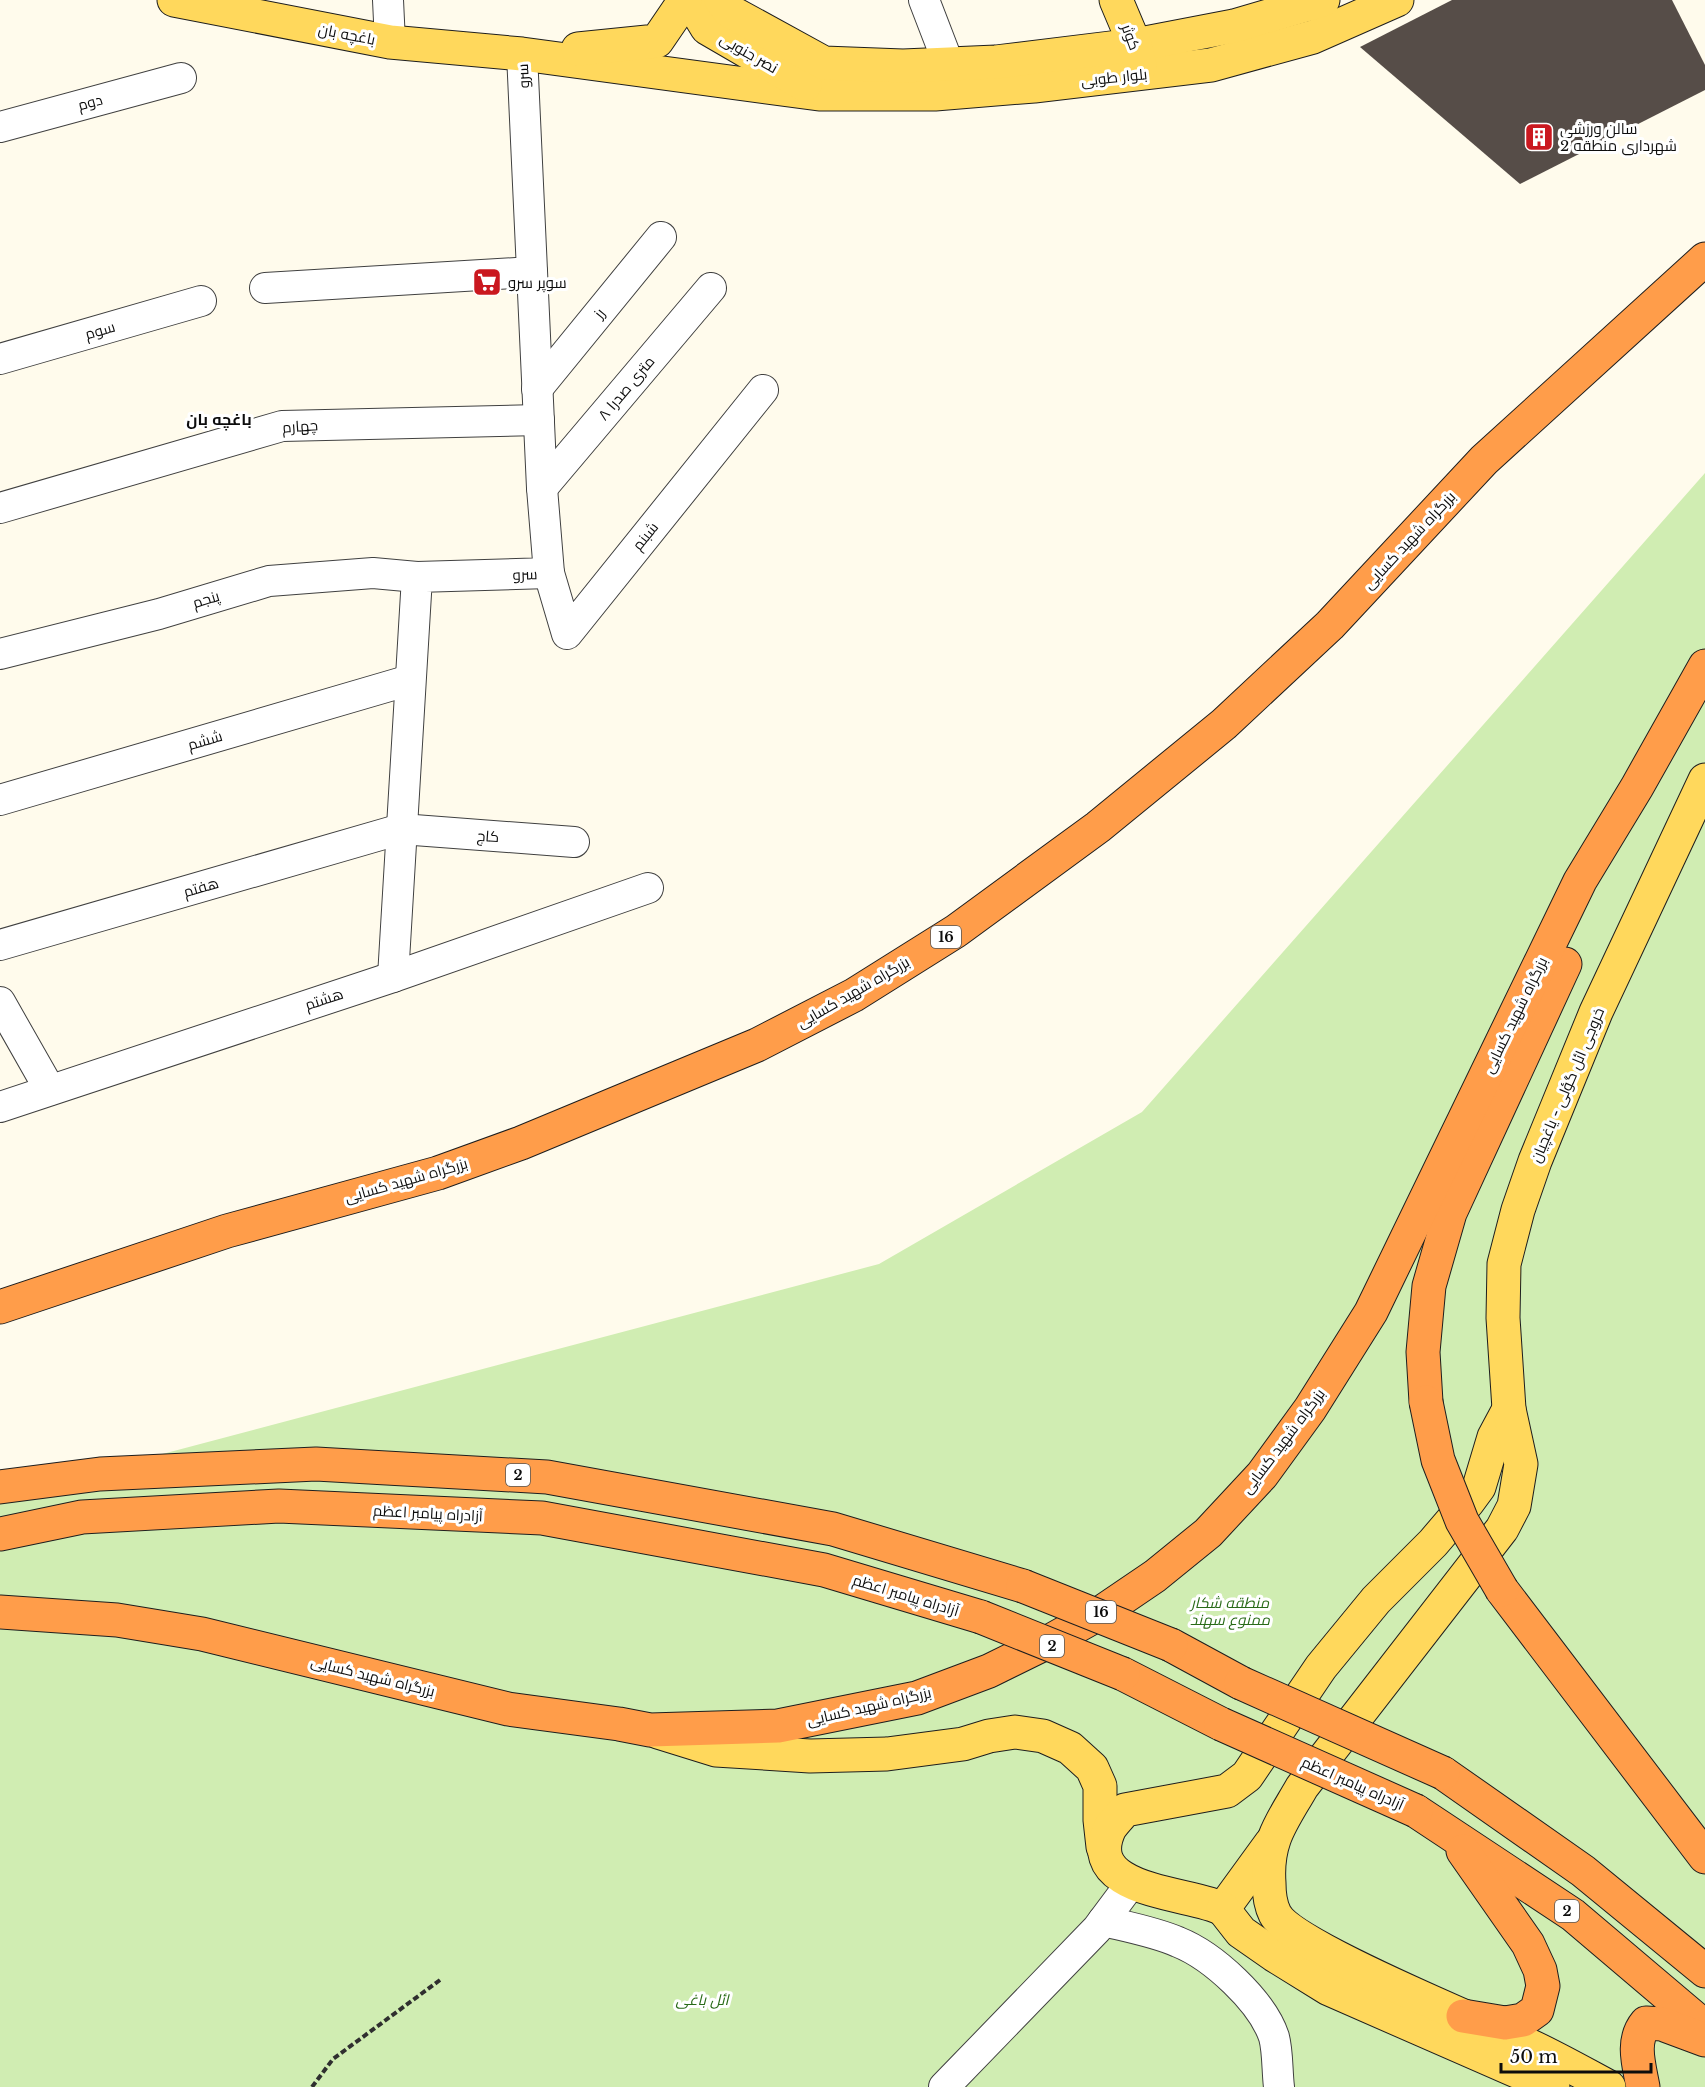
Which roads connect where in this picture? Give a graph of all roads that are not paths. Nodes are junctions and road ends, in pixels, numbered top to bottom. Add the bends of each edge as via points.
1 (174, 0) edge
2 (388, 0) edge
3 (687, 0) edge
4 (721, 0) edge
5 (924, 0) edge
6 (940, 0) edge
7 (1116, 0) edge
8 (1323, 0) edge
9 (1397, 0) edge
10 (390, 42) junction
11 (522, 54) junction
12 (1139, 60) junction
13 (949, 65) junction
14 (181, 78) dead end
15 (821, 78) junction
16 (0, 127) edge
17 (662, 237) dead end
18 (1705, 259) edge
19 (532, 272) junction
20 (265, 288) dead end
21 (711, 288) dead end
22 (201, 301) dead end
23 (0, 360) edge
24 (537, 388) junction
25 (763, 390) dead end
26 (539, 420) junction
27 (542, 488) junction
28 (0, 508) edge
29 (549, 573) junction
30 (417, 577) junction
31 (0, 654) edge
32 (1705, 666) edge
33 (410, 680) junction
34 (1705, 780) edge
35 (1637, 787) junction
36 (0, 800) edge
37 (402, 829) junction
38 (574, 842) dead end
39 (648, 888) dead end
40 (0, 945) edge
41 (393, 977) junction
42 (0, 1002) edge
43 (51, 1090) junction
44 (0, 1107) edge
45 (0, 1307) edge
46 (1509, 1408) junction
47 (0, 1487) edge
48 (0, 1534) edge
49 (0, 1612) edge
50 (650, 1730) junction
51 (1450, 1833) junction
52 (1271, 1843) junction
53 (1705, 1857) edge
54 (1120, 1873) junction
55 (1223, 1909) junction
56 (1103, 1921) junction
57 (1705, 1971) edge
58 (1463, 2016) junction
59 (1705, 2027) edge
60 (1705, 2040) edge
61 (944, 2087) edge
62 (1279, 2087) edge
63 (1553, 2087) edge
64 (1609, 2087) edge
65 (1643, 2087) edge

1 - 10 main road, باغچه بان
2 - 10 street
3 - 11 main road via 657,41
3 - 15 main road, نصر جنوبی via 707,28
4 - 15 main road, نصر جنوبی via 729,11
5 - 13 street
6 - 13 street
7 - 12 main road, کوثر
8 - 12 main road, بلوار طوبی
9 - 12 main road, بلوار طوبی via 1313,37 1211,65
10 - 11 main road, باغچه بان
11 - 15 main road
11 - 19 street, سرو
12 - 13 main road, بلوار طوبی
12 - 15 main road, بلوار طوبی via 935,94
13 - 15 main road, بلوار طوبی via 903,66
14 - 16 street, دوم
17 - 24 street, رز
18 - 45 highway, بزرگراه شهید کسایی / 16 via 1484,460 1330,625 1224,724 1098,827 975,917 854,995 757,1045 521,1143 438,1173 227,1231
19 - 20 street
19 - 24 street, سرو
21 - 27 street, ۸ متری صدرا
22 - 23 street, سوم
24 - 26 street, سرو
25 - 29 street, شبنم via 567,634
26 - 27 street, سرو
26 - 28 street, چهارم via 282,426
27 - 29 street, سرو
29 - 30 street, سرو
30 - 31 street, پنجم via 373,573 269,581 159,614
30 - 33 street
32 - 35 highway, بزرگراه شهید کسایی / 16
33 - 36 street, ششم
33 - 37 street
34 - 46 main road, خروجی ائل گؤلی - یاغچیان via 1596,1012 1518,1210 1504,1264
35 - 50 highway, بزرگراه شهید کسایی / 16 via 1580,880 1371,1312 1310,1409 1262,1475 1208,1533 1155,1576 1062,1635 989,1671 917,1698 778,1726
35 - 53 highway, bridge via 1595,898 1450,1213 1430,1286 1424,1352 1426,1402 1438,1460 1462,1521 1502,1590
37 - 38 street, کاج
37 - 40 street, هفتم
37 - 41 street
39 - 41 street, هشتم
41 - 43 street, هشتم
42 - 43 street
43 - 44 street, هشتم
46 - 52 main road, خروجی ائل گؤلی - یاغچیان via 1521,1464 1514,1506 1502,1529 1302,1787
46 - 54 main road via 1494,1437 1479,1487 1321,1667 1247,1776 1227,1791 1125,1810 1110,1828 1106,1847
47 - 57 highway, 2, bridge via 100,1474 316,1464 547,1477 833,1529 1023,1586 1171,1645 1240,1683 1443,1773 1583,1871
48 - 51 highway, آزادراه پیامبر اعظم / 2, bridge via 82,1517 279,1506 542,1518 824,1570 981,1617 1123,1674 1221,1724 1416,1811
49 - 50 highway, بزرگراه شهید کسایی / 16 via 117,1620 202,1634 508,1710
50 - 54 main road via 716,1749 810,1756 887,1755 1015,1732 1043,1736 1070,1748 1092,1768 1100,1786 1101,1830
51 - 58 highway via 1528,1944 1540,1970 1542,1986 1537,2010 1523,2020 1505,2023
51 - 59 highway, آزادراه پیامبر اعظم / 2 via 1573,1915
52 - 55 main road
52 - 58 main road via 1267,1862 1270,1898 1276,1916 1292,1931 1339,1959
54 - 55 main road via 1146,1888
54 - 56 street
55 - 63 main road via 1241,1932 1329,1989
56 - 61 street
56 - 62 street via 1179,1942 1243,1990 1268,2022 1275,2040
58 - 64 main road
60 - 65 highway via 1662,2024 1646,2023 1639,2031 1636,2045

